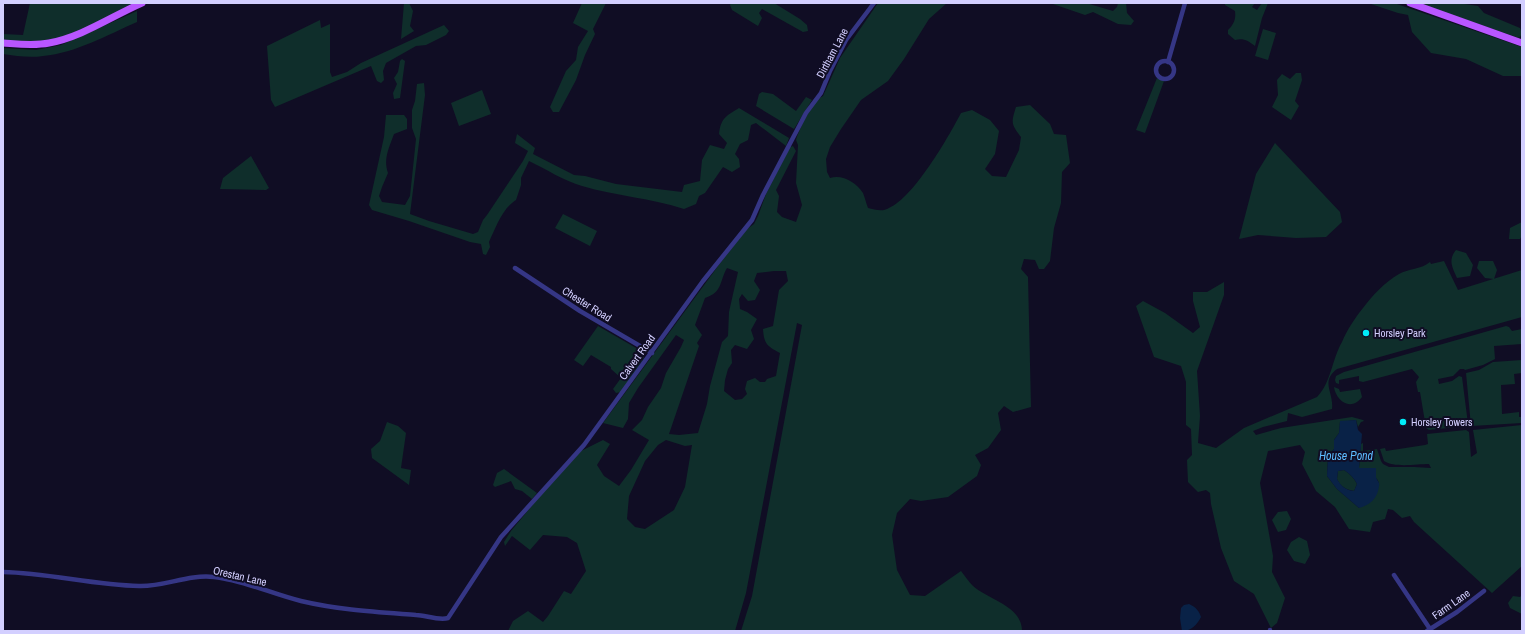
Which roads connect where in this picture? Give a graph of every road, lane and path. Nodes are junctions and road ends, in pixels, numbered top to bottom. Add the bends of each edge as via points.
1 (142, 3) edge
2 (874, 3) edge
3 (1184, 3) edge
4 (1410, 3) edge
5 (3, 43) edge
6 (1522, 43) edge
7 (1168, 62) dead end
8 (821, 93) joint
9 (515, 268) dead end
10 (652, 353) junction
11 (3, 572) edge
12 (1394, 575) dead end
13 (1484, 591) dead end
14 (448, 618) joint
15 (1429, 630) edge

1 - 5 main road via 55,42 32,45
2 - 8 street, Dirtham Lane via 846,40
3 - 7 street
4 - 6 main road
8 - 10 street, Calvert Road via 806,113 762,195 752,220 717,263
9 - 10 street, Chester Road
10 - 14 street, Calvert Road via 584,445 501,537
11 - 14 street, Orestan Lane via 140,586 165,584 188,578 214,577 317,604
12 - 15 street
13 - 15 street, Farm Lane

